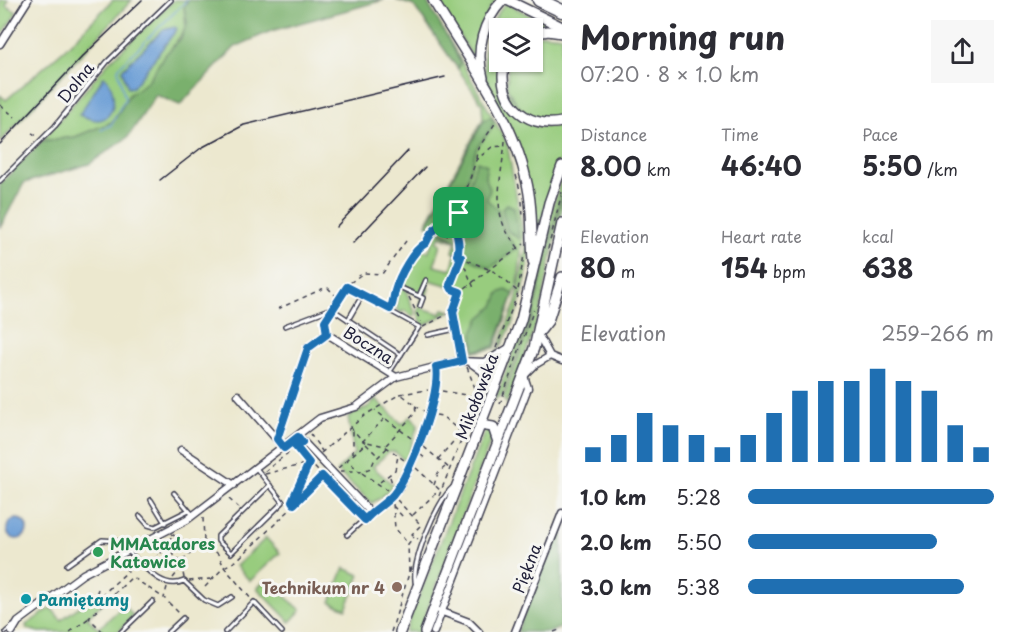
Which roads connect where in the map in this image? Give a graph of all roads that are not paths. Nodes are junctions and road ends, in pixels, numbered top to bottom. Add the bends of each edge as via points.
1 (28, 0) edge
2 (171, 0) edge
3 (433, 0) edge
4 (505, 0) edge
5 (539, 0) edge
6 (562, 11) edge
7 (562, 27) edge
8 (543, 32) edge
9 (562, 33) edge
10 (0, 44) edge
11 (504, 72) edge
12 (486, 89) junction
13 (562, 122) edge
14 (562, 166) edge
15 (0, 182) edge
16 (562, 223) edge
17 (431, 232) road end
18 (533, 275) junction
19 (562, 277) edge
20 (426, 280) dead end
21 (397, 286) junction
22 (452, 289) road end
23 (419, 296) junction
24 (359, 301) dead end
25 (420, 306) road end
26 (332, 309) junction
27 (390, 309) junction
28 (348, 320) junction
29 (285, 326) dead end
30 (455, 329) junction
31 (327, 334) junction
32 (538, 334) junction
33 (428, 335) dead end
34 (511, 347) junction
35 (401, 355) junction
36 (550, 356) junction
37 (562, 361) edge
38 (467, 365) junction
39 (436, 367) junction
40 (389, 373) junction
41 (524, 376) junction
42 (396, 377) junction
43 (493, 392) junction
44 (238, 395) dead end
45 (480, 425) junction
46 (277, 439) junction
47 (300, 439) junction
48 (498, 442) junction
49 (284, 448) junction
50 (181, 450) dead end
51 (256, 468) junction
52 (234, 485) junction
53 (270, 485) junction
54 (174, 493) dead end
55 (151, 500) dead end
56 (187, 510) junction
57 (371, 513) junction
58 (562, 513) edge
59 (140, 516) dead end
60 (193, 516) junction
61 (165, 523) junction
62 (347, 535) dead end
63 (126, 551) junction
64 (67, 565) dead end
65 (232, 597) dead end
66 (153, 601) dead end
67 (438, 610) junction
68 (183, 618) road end
69 (12, 629) edge
70 (6, 632) edge
71 (121, 632) edge
72 (168, 632) edge
73 (225, 632) edge
74 (282, 632) edge
75 (400, 632) edge
76 (425, 632) edge
77 (434, 632) edge
78 (479, 632) edge
79 (516, 632) edge

1 - 10 street
2 - 15 lane, Dolna via 107,62 55,126
3 - 12 main road
4 - 7 main road
4 - 12 main road via 484,30 480,66
5 - 6 highway
8 - 9 main road
11 - 13 main road via 503,86 517,111 538,123
12 - 18 main road via 517,147 526,177 532,213
14 - 18 main road, Mikołowska
16 - 32 main road
17 - 21 lane via 426,243 418,247
18 - 34 main road, Mikołowska
19 - 32 main road via 548,321
20 - 23 lane
21 - 23 lane
21 - 27 lane
22 - 30 street via 460,292 453,312
23 - 25 lane via 423,298
24 - 28 lane
26 - 27 lane via 347,287
26 - 28 lane
26 - 29 lane
26 - 31 lane via 325,321
27 - 35 lane via 419,327
28 - 35 lane
30 - 33 lane
30 - 38 street
31 - 40 street, Boczna
31 - 46 street via 308,348
32 - 36 street
32 - 41 main road
34 - 38 street via 493,359
34 - 43 main road, Mikołowska
35 - 40 lane
36 - 37 street
36 - 41 street
38 - 39 street
38 - 43 street via 482,371
39 - 42 street
39 - 57 street via 436,390 414,467 392,499
40 - 42 street, Boczna
41 - 48 main road
41 - 67 street via 528,388
42 - 47 street via 356,407 320,418
43 - 45 main road, Mikołowska
44 - 46 street
45 - 48 main road via 493,427
45 - 75 main road, Mikołowska
46 - 49 street
47 - 49 street
47 - 57 street
48 - 67 main road
49 - 51 street
50 - 52 street
51 - 52 street
51 - 53 lane
52 - 60 street
53 - 53 lane via 283,502 231,553 218,541 218,536
54 - 56 lane
55 - 61 lane
56 - 60 lane
56 - 61 lane
57 - 62 lane
58 - 79 street, Piękna
59 - 61 lane via 155,527
60 - 63 street
63 - 64 lane via 118,541 102,540
63 - 65 lane via 168,584 184,581 204,600 218,606
63 - 69 street via 83,574
66 - 71 lane
67 - 76 main road
67 - 77 street
67 - 78 street via 469,622
68 - 72 lane
69 - 70 lane
73 - 74 lane via 254,602

